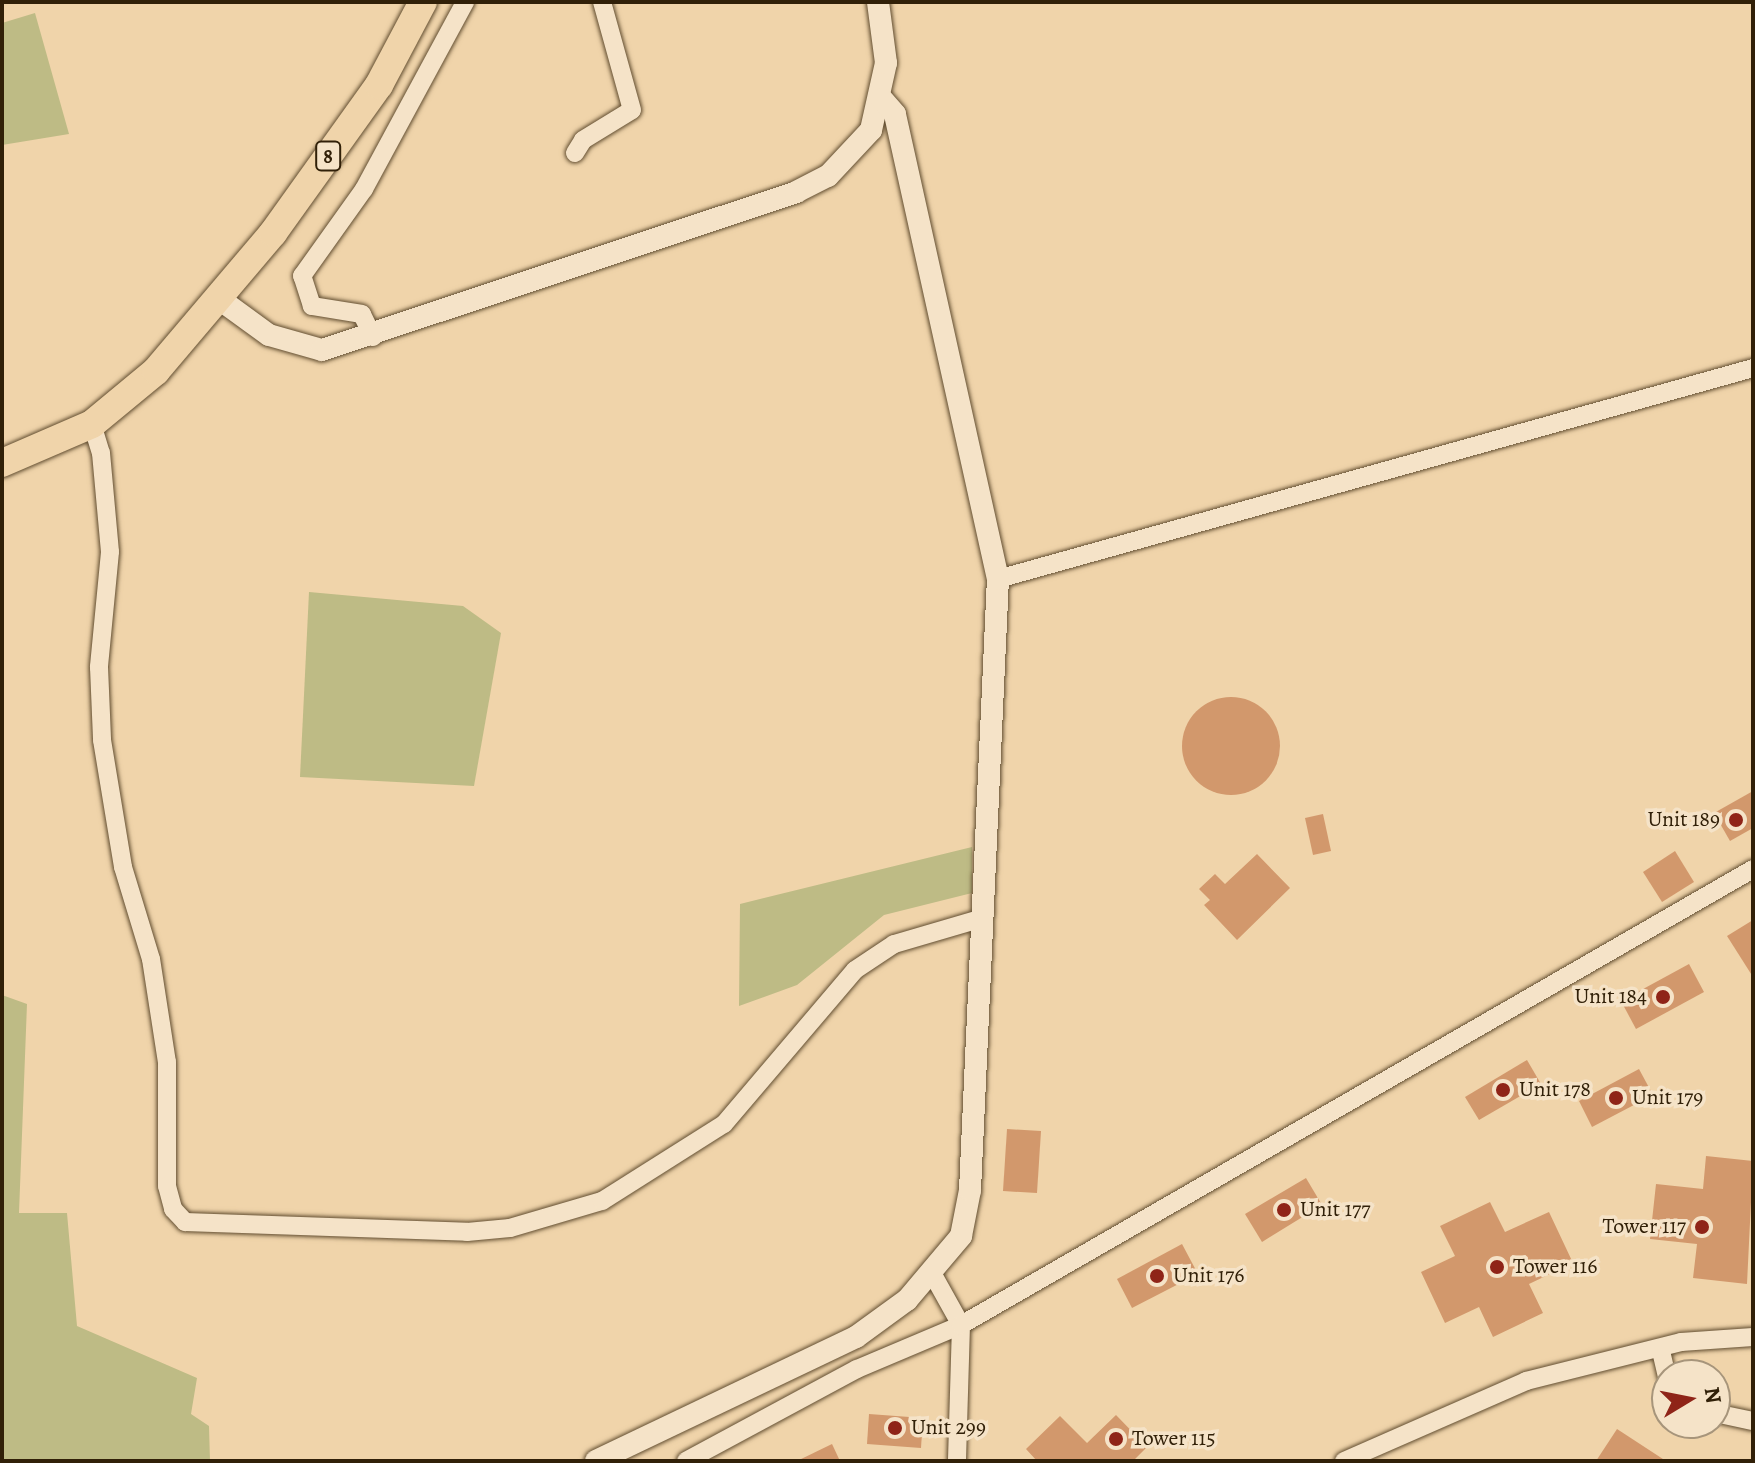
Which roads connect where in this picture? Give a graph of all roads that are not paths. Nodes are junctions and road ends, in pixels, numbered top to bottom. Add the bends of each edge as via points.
1 (423, 2) edge
2 (465, 2) edge
3 (602, 2) edge
4 (878, 2) edge
5 (882, 99) junction
6 (575, 153) dead end
7 (218, 298) junction
8 (373, 337) junction
9 (1753, 368) edge
10 (92, 424) junction
11 (2, 463) edge
12 (998, 579) junction
13 (1753, 869) edge
14 (983, 918) junction
15 (932, 1273) junction
16 (961, 1325) junction
17 (1753, 1337) edge
18 (1661, 1351) junction
19 (1663, 1359) edge
20 (1731, 1416) edge
21 (1753, 1421) edge
22 (596, 1461) edge
23 (686, 1461) edge
24 (957, 1461) edge
25 (1344, 1461) edge

1 - 7 main road, 8 via 379,85
2 - 8 street via 364,189 302,276 312,306 362,314
3 - 6 street via 632,110 583,140
4 - 5 street via 886,63
5 - 8 street via 854,155 796,192
5 - 12 street via 895,114
7 - 8 street via 298,348 322,350
7 - 10 main road, 8 via 156,371
9 - 12 street
10 - 11 main road, 8
10 - 14 street via 101,453 110,552 99,667 102,740 123,867 151,959 167,1062 167,1186 173,1209 185,1222 467,1232 510,1228 602,1201 724,1124 855,970 894,944
12 - 14 street
13 - 16 street
14 - 15 street via 970,1190 961,1236
15 - 16 street
15 - 22 street via 856,1337
16 - 23 street via 857,1369
16 - 24 street
17 - 18 street via 1681,1342
18 - 19 street
18 - 25 street via 1526,1381
20 - 21 street

